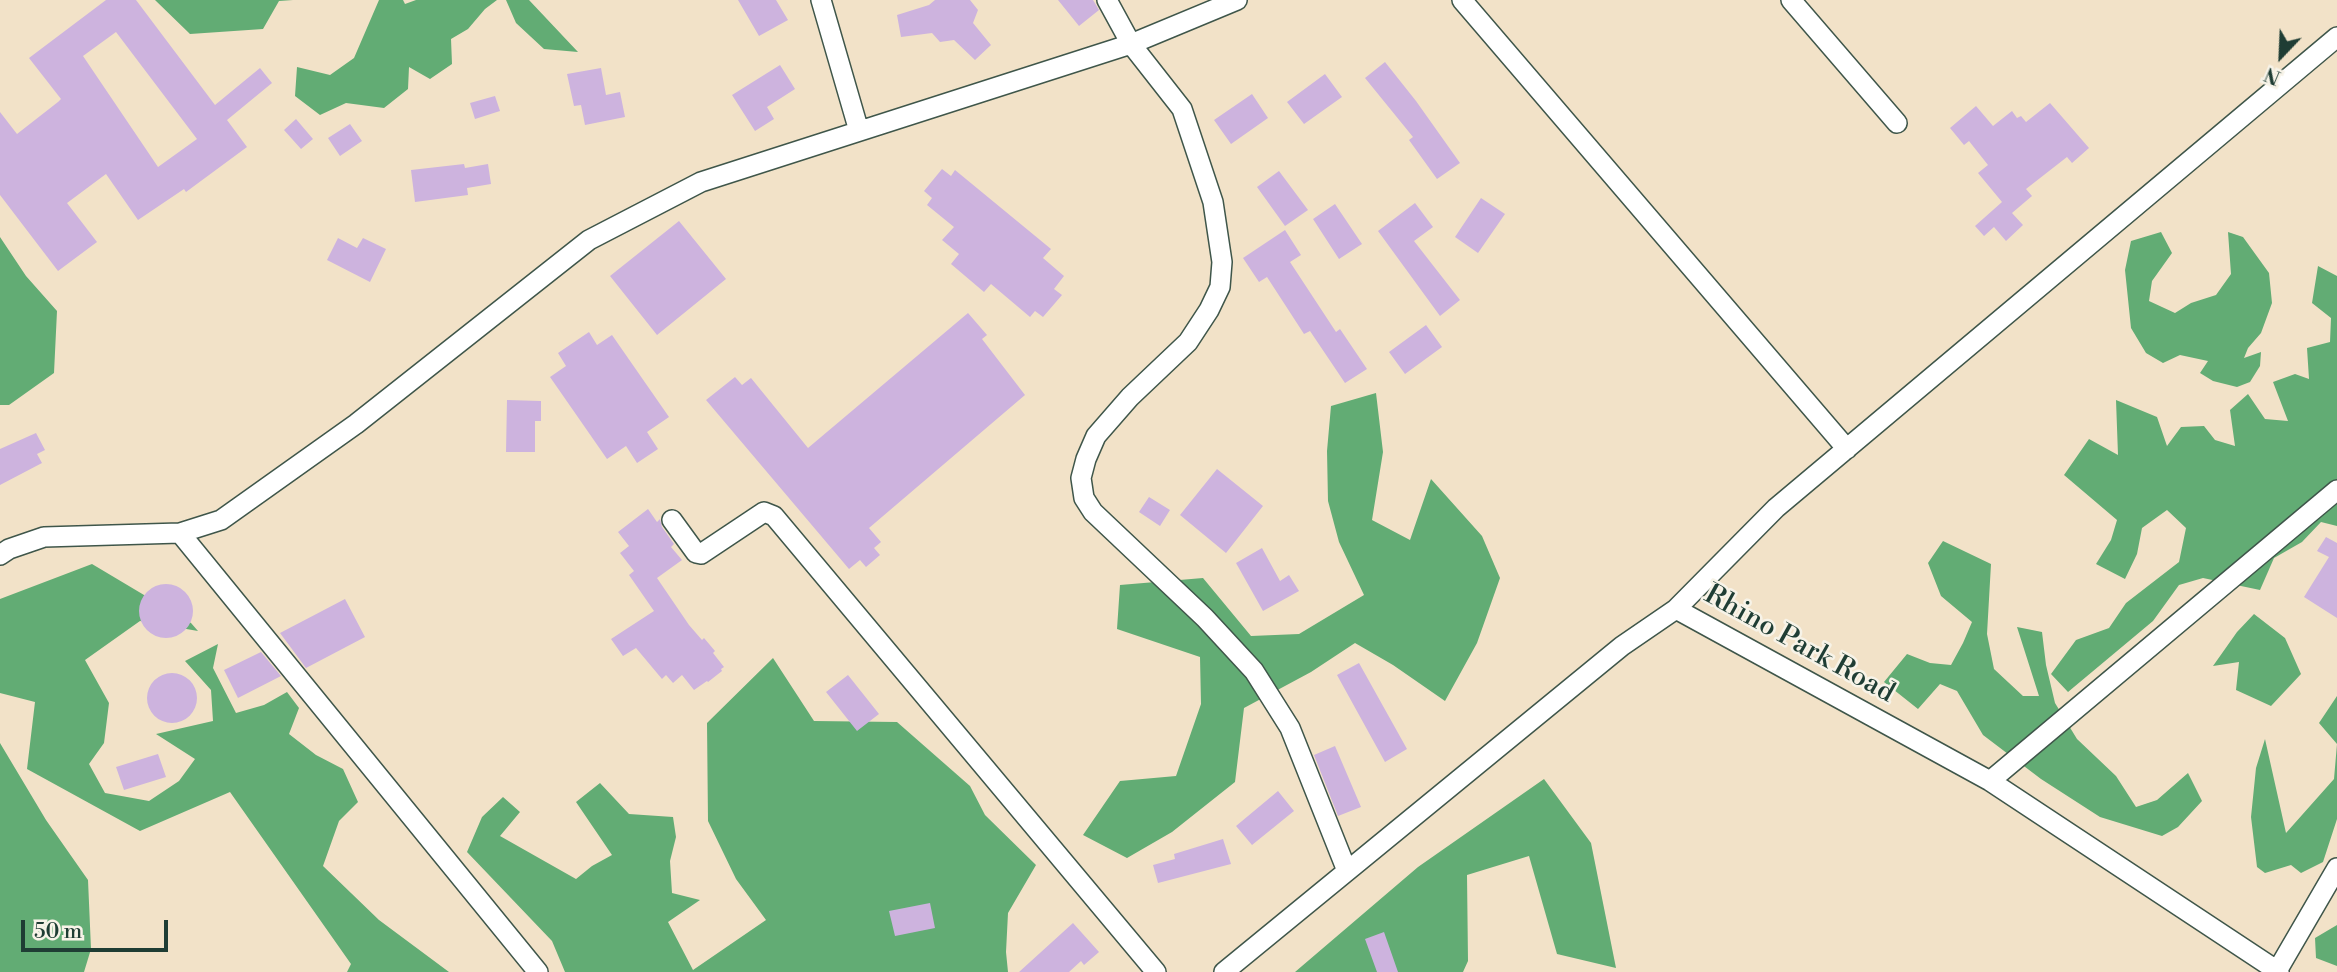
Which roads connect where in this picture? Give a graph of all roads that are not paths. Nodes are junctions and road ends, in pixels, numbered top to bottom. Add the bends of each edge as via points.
1 (821, 0) edge
2 (1107, 0) edge
3 (1237, 0) edge
4 (1462, 0) edge
5 (1791, 0) edge
6 (2337, 37) edge
7 (1131, 44) junction
8 (1897, 123) dead end
9 (859, 131) junction
10 (1847, 449) junction
11 (2337, 491) edge
12 (672, 520) dead end
13 (180, 533) junction
14 (0, 555) edge
15 (1676, 609) junction
16 (1990, 781) junction
17 (2337, 869) edge
18 (1347, 871) junction
19 (538, 972) edge
20 (1156, 972) edge
21 (1224, 972) edge
22 (2278, 972) edge

1 - 9 street
2 - 7 street
3 - 7 street
4 - 10 street
5 - 8 street
6 - 10 street
7 - 9 street
7 - 18 street via 1182,109 1213,202 1222,262 1220,287 1188,342 1096,436 1081,478 1084,498 1254,671 1290,728
9 - 13 street via 701,182 589,240 356,424 221,520
10 - 15 street via 1776,508
11 - 16 street
12 - 20 street via 701,554 764,512 774,516
13 - 14 street via 44,537
13 - 19 street
15 - 16 street, Rhino Park Road
15 - 18 street, Rhino Park Road via 1622,646
16 - 22 street, Rhino Park Road
17 - 22 street
18 - 21 street, Rhino Park Road

